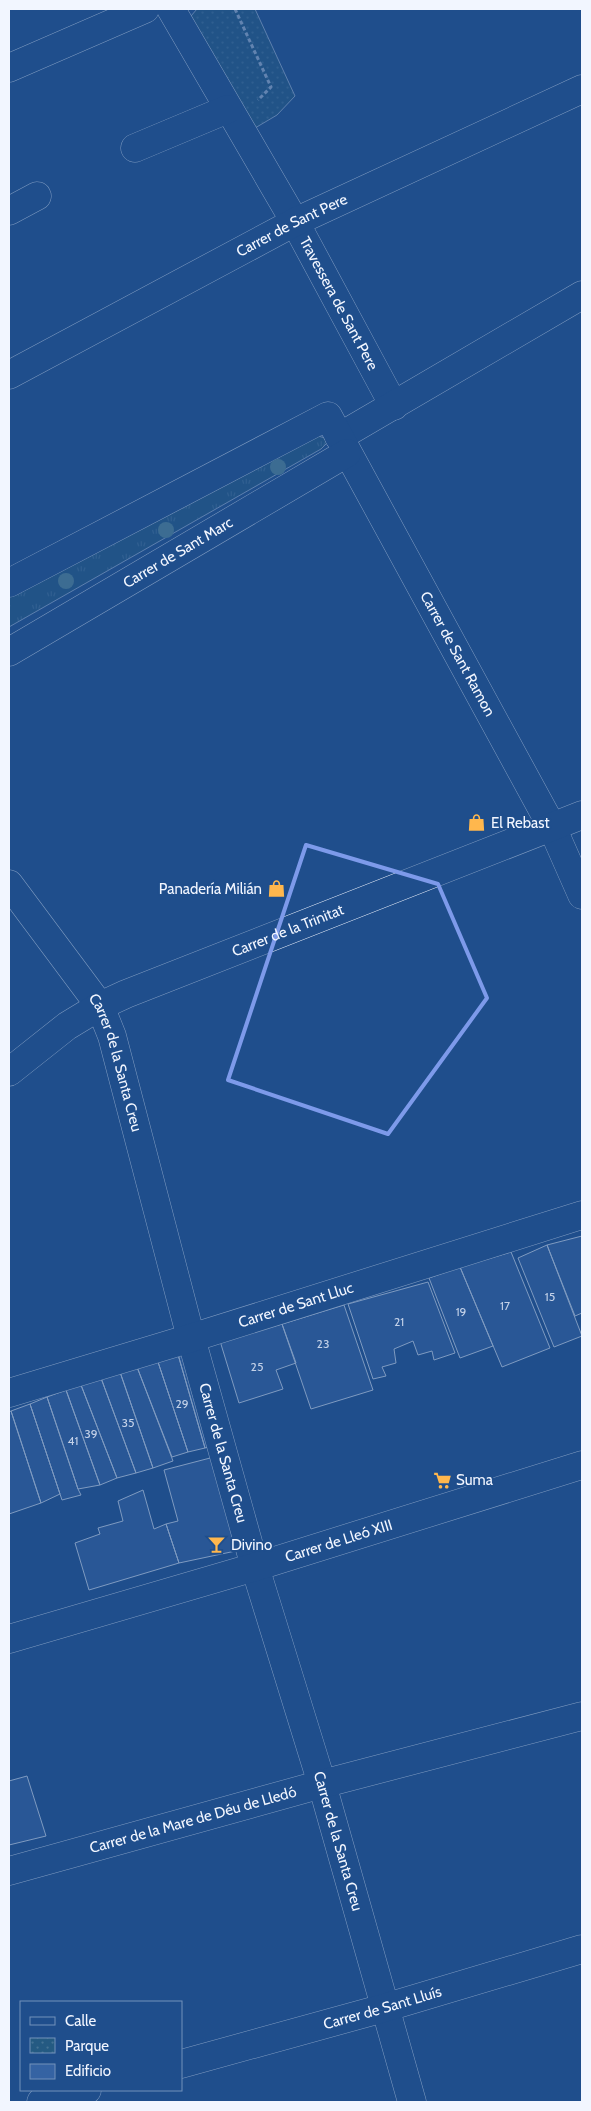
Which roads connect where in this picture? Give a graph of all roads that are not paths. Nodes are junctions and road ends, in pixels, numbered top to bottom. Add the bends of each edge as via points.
1 (145, 9) edge
2 (172, 9) edge
3 (9, 68) edge
4 (582, 89) edge
5 (232, 116) junction
6 (135, 148) dead end
7 (37, 196) dead end
8 (9, 211) edge
9 (295, 222) junction
10 (582, 295) edge
11 (14, 364) edge
12 (394, 406) junction
13 (338, 435) junction
14 (9, 583) edge
15 (9, 652) edge
16 (582, 815) edge
17 (552, 827) junction
18 (9, 884) edge
19 (582, 895) edge
20 (100, 1006) junction
21 (9, 1072) edge
22 (582, 1215) edge
23 (192, 1338) junction
24 (9, 1393) edge
25 (582, 1465) edge
26 (255, 1567) junction
27 (9, 1639) edge
28 (582, 1716) edge
29 (322, 1784) junction
30 (9, 1871) edge
31 (582, 1949) edge
32 (384, 2008) junction
33 (182, 2064) edge
34 (82, 2091) edge
35 (41, 2102) edge
36 (412, 2102) edge

1 - 3 street
2 - 5 street, Travessera de Sant Pere
4 - 9 street, Carrer de Sant Pere
5 - 6 street
5 - 9 street, Travessera de Sant Pere
7 - 8 street
9 - 11 street, Carrer de Sant Pere
9 - 12 street, Travessera de Sant Pere
10 - 12 street, Carrer de Sant Marc
12 - 13 street, Carrer de Sant Marc
13 - 14 street, Carrer de Sant Marc
13 - 15 street, Carrer de Sant Marc
13 - 17 street, Carrer de Sant Ramon
16 - 17 street, Carrer de la Trinitat
17 - 19 street, Carrer de Sant Ramon
17 - 20 street, Carrer de la Trinitat
18 - 20 street, Carrer de la Santa Creu
20 - 21 street, Carrer de la Trinitat via 66,1026
20 - 23 street, Carrer de la Santa Creu via 112,1036
22 - 23 street, Carrer de Sant Lluc
23 - 24 street, Carrer de Sant Lluc
23 - 26 street, Carrer de la Santa Creu
25 - 26 street, Carrer de Lleó XIII
26 - 27 street, Carrer de Lleó XIII
26 - 29 street, Carrer de la Santa Creu
28 - 29 street, Carrer de la Mare de Déu de Lledó
29 - 30 street, Carrer de la Mare de Déu de Lledó
29 - 32 street, Carrer de la Santa Creu
31 - 32 street, Carrer de Sant Lluís
32 - 33 street, Carrer de Sant Lluís
32 - 36 street, Carrer de la Santa Creu
34 - 35 street

